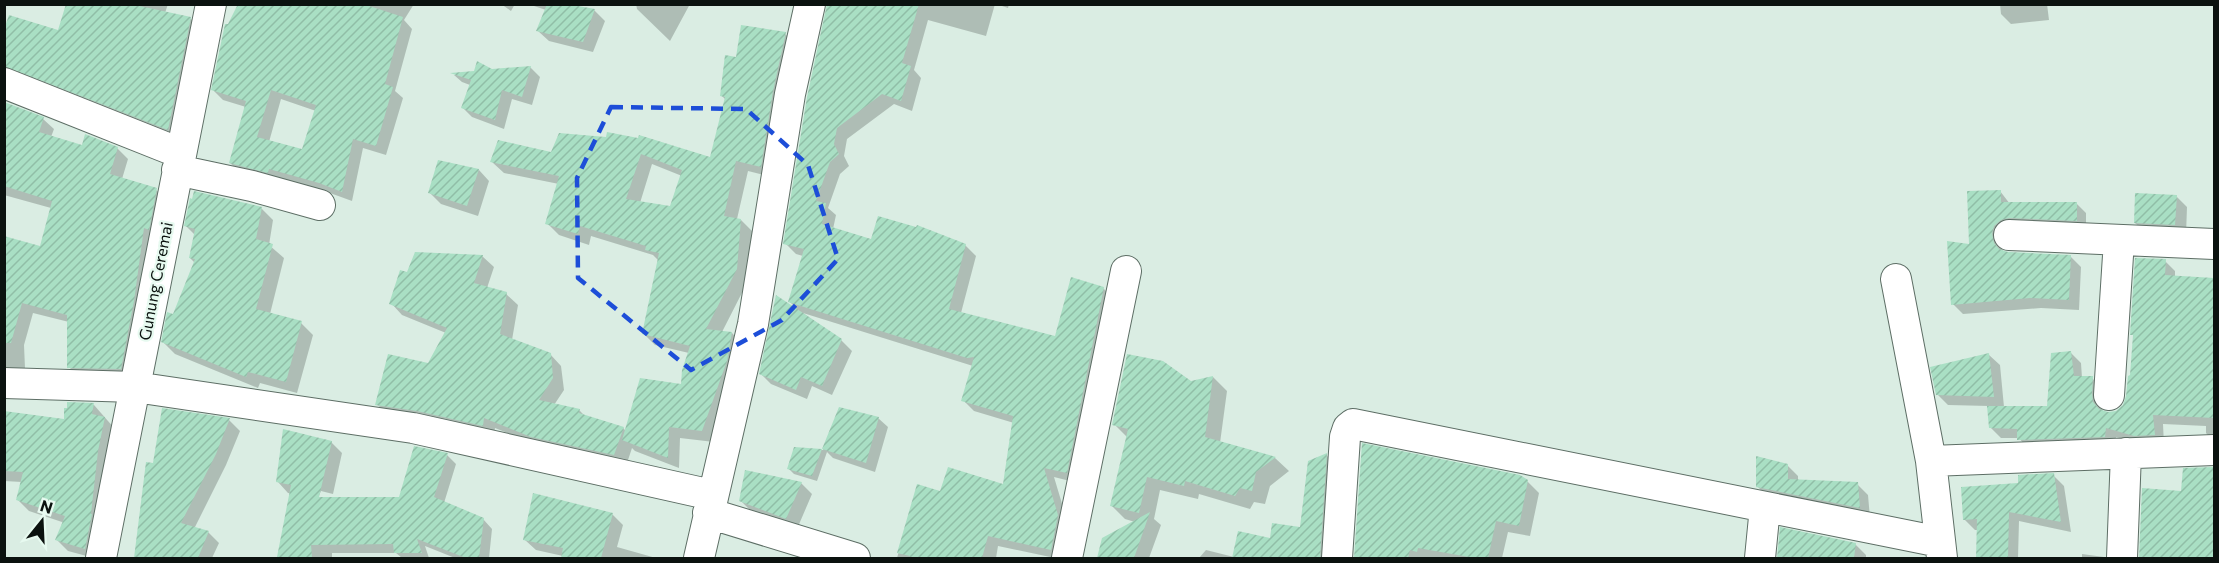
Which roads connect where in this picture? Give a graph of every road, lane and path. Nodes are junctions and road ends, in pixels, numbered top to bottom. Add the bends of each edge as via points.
1 (211, 4) edge
2 (810, 4) edge
3 (4, 83) edge
4 (179, 162) junction
5 (320, 205) dead end
6 (2008, 235) dead end
7 (2119, 240) junction
8 (2214, 244) edge
9 (1126, 272) dead end
10 (1896, 279) dead end
11 (4, 383) edge
12 (135, 387) junction
13 (2109, 395) dead end
14 (2214, 450) edge
15 (2126, 453) junction
16 (1931, 461) junction
17 (710, 504) junction
18 (1765, 507) junction
19 (1941, 550) edge
20 (101, 558) edge
21 (699, 558) edge
22 (855, 558) edge
23 (1066, 558) edge
24 (1337, 558) edge
25 (1760, 558) edge
26 (2122, 558) edge

1 - 4 street, Gunung Ceremai
2 - 17 street via 790,94 753,324
3 - 4 street
4 - 5 street
4 - 12 street, Gunung Ceremai
6 - 7 street
7 - 8 street
7 - 13 street
9 - 23 street
10 - 16 street
11 - 12 street
12 - 17 street via 413,428
12 - 20 street, Gunung Ceremai
14 - 15 street
15 - 16 street
15 - 26 street
16 - 19 street
17 - 21 street
17 - 22 street
18 - 19 street
18 - 24 street via 1353,424 1346,432
18 - 25 street

